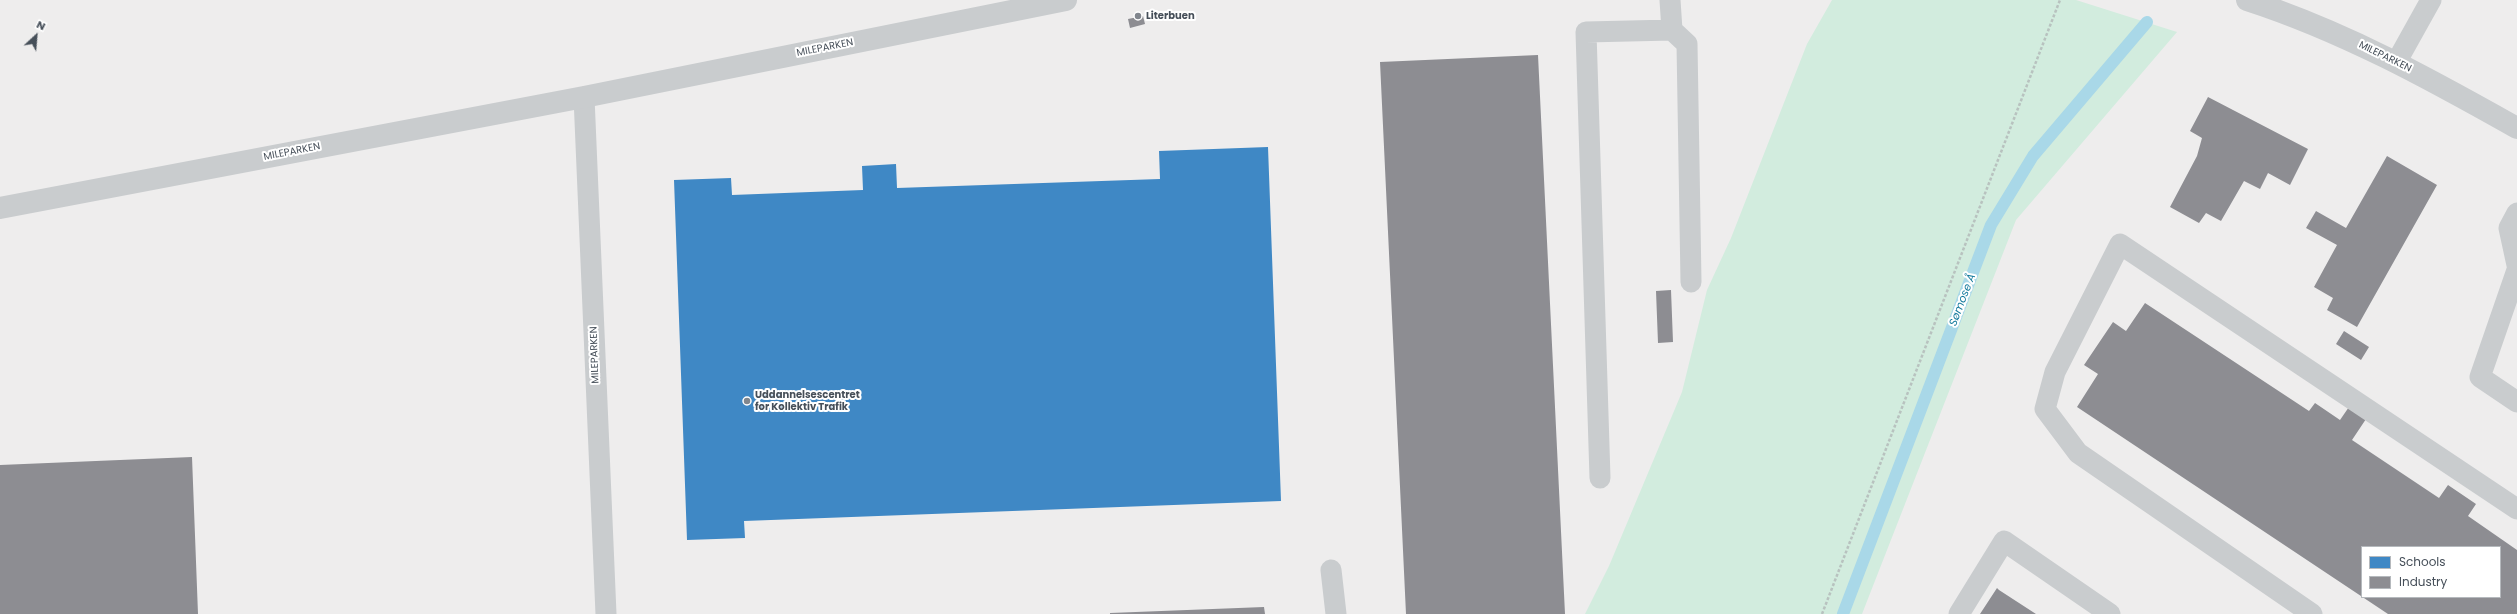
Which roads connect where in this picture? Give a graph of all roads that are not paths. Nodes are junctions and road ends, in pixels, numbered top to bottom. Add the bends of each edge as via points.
1 (1066, 0) edge
2 (1670, 0) edge
3 (2250, 0) edge
4 (2429, 0) edge
5 (1672, 30) junction
6 (2397, 61) junction
7 (584, 97) junction
8 (2517, 128) edge
9 (0, 208) edge
10 (2517, 213) edge
11 (2517, 265) edge
12 (2517, 270) edge
13 (1691, 282) dead end
14 (2517, 402) edge
15 (1600, 478) dead end
16 (2517, 509) edge
17 (1331, 570) dead end
18 (606, 614) edge
19 (1336, 614) edge
20 (1959, 614) edge
21 (2110, 614) edge
22 (2312, 614) edge

1 - 7 street, MILEPARKEN
2 - 5 lane
3 - 6 street, MILEPARKEN via 2335,33
4 - 6 lane
5 - 13 lane via 1687,44
5 - 15 lane via 1586,32
6 - 8 street, MILEPARKEN
7 - 9 street, MILEPARKEN
7 - 18 lane, MILEPARKEN
10 - 11 lane via 2509,228
12 - 14 lane via 2480,377
16 - 22 lane via 2120,244 2055,372 2045,408 2078,453
17 - 19 lane
20 - 21 lane via 2004,541

